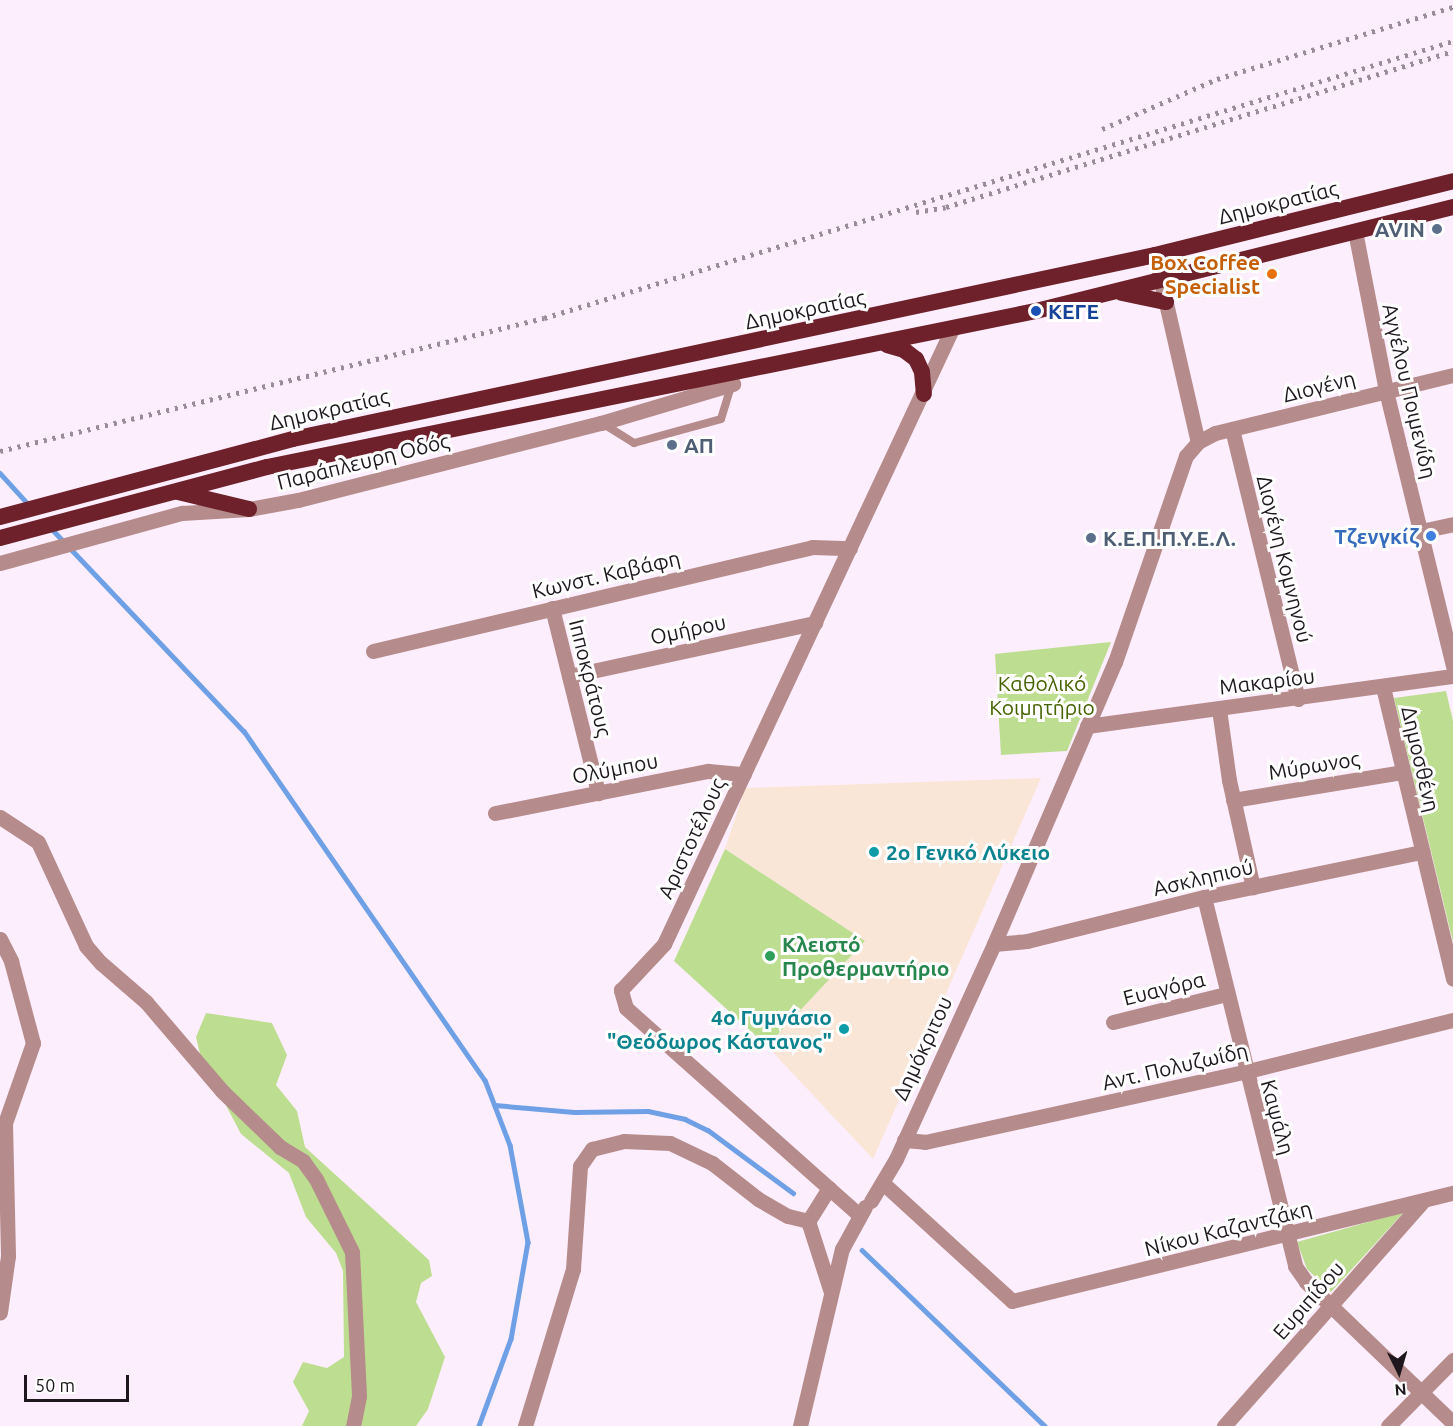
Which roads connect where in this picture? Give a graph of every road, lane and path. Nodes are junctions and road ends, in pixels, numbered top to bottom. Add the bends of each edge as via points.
1 (1453, 182) edge
2 (1453, 207) edge
3 (1355, 231) junction
4 (1155, 255) junction
5 (1160, 280) junction
6 (1112, 293) junction
7 (1166, 302) junction
8 (952, 329) junction
9 (883, 344) junction
10 (791, 363) junction
11 (1453, 375) edge
12 (732, 384) junction
13 (1386, 391) junction
14 (924, 394) junction
15 (600, 423) junction
16 (1232, 429) junction
17 (1198, 442) junction
18 (172, 491) junction
19 (249, 509) junction
20 (0, 517) edge
21 (1453, 524) edge
22 (1421, 531) junction
23 (0, 538) edge
24 (850, 548) junction
25 (0, 563) edge
26 (552, 608) junction
27 (815, 623) junction
28 (373, 651) dead end
29 (1453, 666) edge
30 (569, 676) junction
31 (1453, 676) edge
32 (1383, 687) junction
33 (1298, 699) junction
34 (1219, 709) junction
35 (1087, 726) junction
36 (1402, 772) junction
37 (744, 774) junction
38 (598, 793) junction
39 (1233, 800) junction
40 (495, 813) dead end
41 (0, 817) edge
42 (1422, 852) junction
43 (1253, 887) junction
44 (1203, 897) junction
45 (0, 939) edge
46 (993, 944) junction
47 (1453, 979) edge
48 (1226, 994) junction
49 (1453, 1020) edge
50 (1113, 1022) dead end
51 (1244, 1072) junction
52 (904, 1140) junction
53 (884, 1184) junction
54 (829, 1188) junction
55 (1453, 1193) edge
56 (1422, 1201) junction
57 (858, 1214) junction
58 (808, 1221) junction
59 (1287, 1236) junction
60 (831, 1292) junction
61 (1331, 1306) junction
62 (0, 1312) edge
63 (1453, 1360) edge
64 (1422, 1393) junction
65 (1453, 1423) edge
66 (353, 1426) edge
67 (525, 1426) edge
68 (800, 1426) edge
69 (1224, 1426) edge
70 (1388, 1426) edge

1 - 4 highway, Δημοκρατίας
2 - 3 highway, Δημοκρατίας
3 - 5 highway, Δημοκρατίας
3 - 13 street, Αγγέλου Ποιμενίδη
4 - 5 street
4 - 20 highway, Δημοκρατίας via 293,439
5 - 6 highway, Δημοκρατίας
5 - 7 street
6 - 7 highway
6 - 8 highway, Δημοκρατίας
7 - 17 street
8 - 9 highway, Δημοκρατίας
8 - 14 street, Αριστοτέλους
9 - 10 highway, Δημοκρατίας
9 - 14 highway via 904,350 916,359
10 - 12 highway
10 - 18 highway, Δημοκρατίας via 292,462
11 - 13 street, Διογένη
12 - 15 street, Παράπλευρη Οδός
12 - 15 lane via 721,419 634,443
13 - 16 street, Διογένη
13 - 22 street, Αγγέλου Ποιμενίδη
14 - 24 street, Αριστοτέλους
15 - 19 street, Παράπλευρη Οδός
16 - 17 street, Διογένη
16 - 33 street, Διογένη Κομνηνού
17 - 35 street, Δημόκριτου via 1184,461 1118,653
18 - 19 highway
18 - 23 highway, Δημοκρατίας
19 - 25 street, Παράπλευρη Οδός via 182,513
21 - 22 street
22 - 29 street, Αγγέλου Ποιμενίδη
24 - 26 street, Κωνστ. Καβάφη via 812,547
24 - 27 street, Αριστοτέλους
26 - 28 street, Κωνστ. Καβάφη
26 - 30 street, Ιπποκράτους
27 - 30 street, Ομήρου
27 - 37 street, Αριστοτέλους
30 - 38 street, Ιπποκράτους
31 - 32 street, Μακαρίου
32 - 33 street, Μακαρίου
32 - 36 street, Δημοσθένη
33 - 34 street, Μακαρίου
34 - 35 street, Μακαρίου
34 - 39 street
35 - 46 street, Δημόκριτου
36 - 39 street, Μύρωνος
36 - 42 street, Δημοσθένη
37 - 38 street, Ολύμπου via 708,771
37 - 54 street, Αριστοτέλους via 664,944 621,990 622,999 626,1008
38 - 40 street, Ολύμπου
39 - 43 street
41 - 66 street via 25,831 48,856 86,946 146,1002 222,1091 280,1147 303,1161 316,1179 352,1252 359,1389
42 - 43 street, Ασκληπιού
42 - 47 street, Δημοσθένη
43 - 44 street, Ασκληπιού
44 - 46 street, Ασκληπιού via 1026,941
44 - 48 street, Καψάλη
45 - 62 street via 11,962 33,1043 5,1123 8,1256
46 - 52 street, Δημόκριτου
48 - 50 street, Ευαγόρα
48 - 51 street, Καψάλη
49 - 51 street, Αντ. Πολυζωίδη
51 - 52 street, Αντ. Πολυζωίδη via 925,1142
51 - 59 street, Καψάλη
52 - 53 street, Δημόκριτου
53 - 57 street, Δημόκριτου
53 - 59 street, Νίκου Καζαντζάκη via 1012,1301
54 - 57 street, Αριστοτέλους
54 - 58 street
55 - 56 street, Νίκου Καζαντζάκη
56 - 59 street, Νίκου Καζαντζάκη
56 - 61 street, Ευριπίδου
57 - 60 street, Δημόκριτου via 845,1238
58 - 60 street
58 - 67 street via 788,1216 758,1199 712,1163 670,1143 624,1141 592,1149 580,1166 571,1278
59 - 61 street, Καψάλη via 1300,1275
60 - 68 street, Δημόκριτου
61 - 64 street
61 - 69 street, Ευριπίδου
63 - 64 street
64 - 65 street
64 - 70 street

